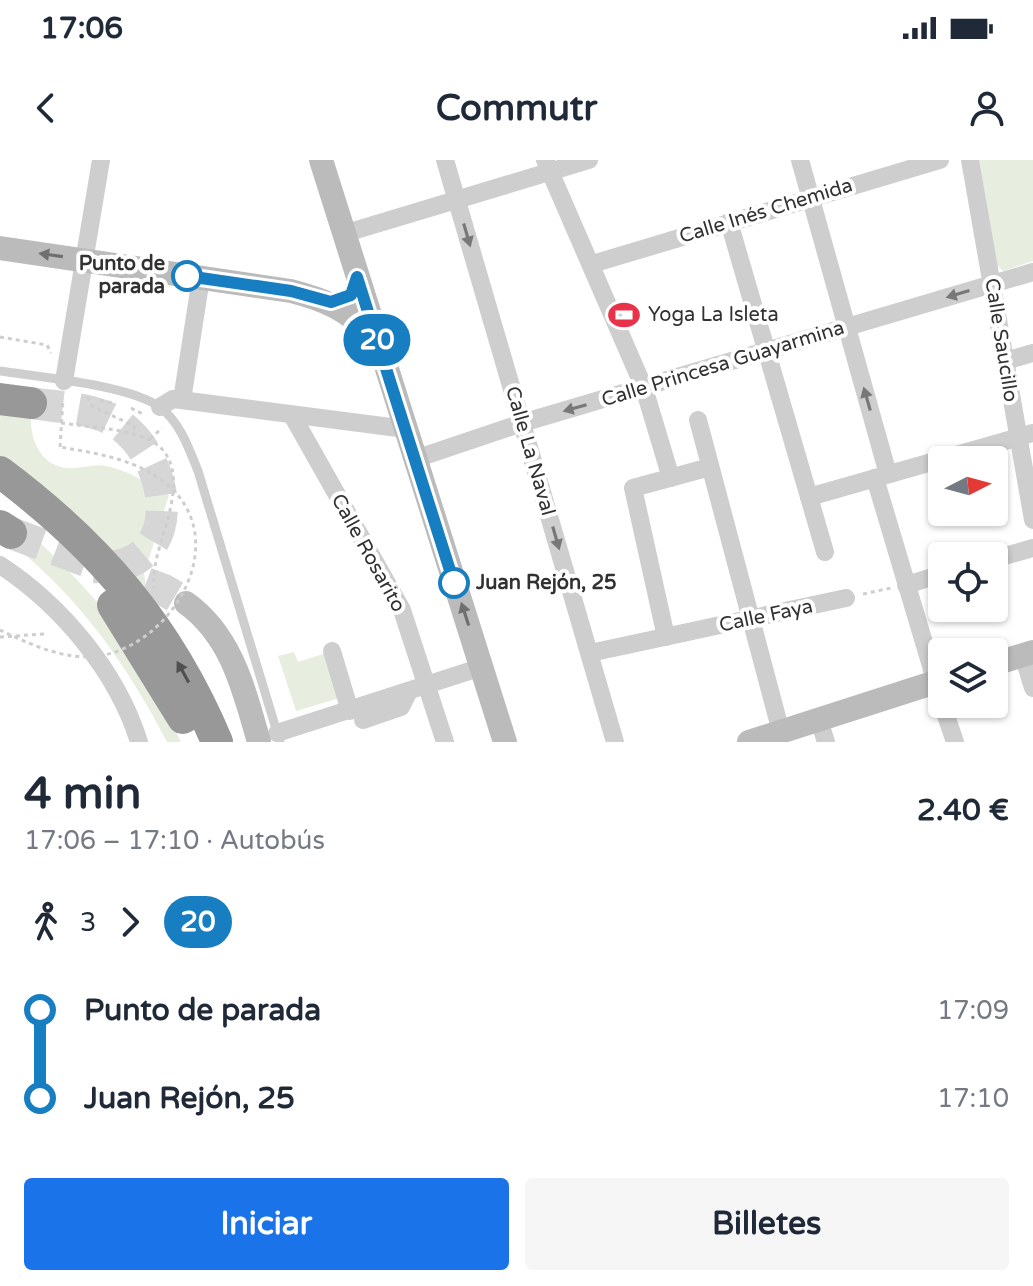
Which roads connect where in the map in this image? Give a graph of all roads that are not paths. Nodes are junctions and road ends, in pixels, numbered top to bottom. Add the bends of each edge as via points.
1 (101, 160) edge
2 (321, 160) edge
3 (445, 160) edge
4 (589, 160) edge
5 (800, 160) edge
6 (940, 160) edge
7 (970, 160) edge
8 (547, 166) edge
9 (811, 198) junction
10 (458, 202) junction
11 (729, 222) junction
12 (343, 234) junction
13 (0, 248) edge
14 (84, 260) junction
15 (592, 264) junction
16 (1033, 272) edge
17 (357, 277) junction
18 (201, 278) junction
19 (992, 284) junction
20 (321, 300) junction
21 (846, 327) junction
22 (767, 352) junction
23 (382, 353) junction
24 (1033, 353) edge
25 (1005, 361) junction
26 (0, 371) edge
27 (64, 381) junction
28 (644, 388) junction
29 (182, 400) junction
30 (160, 407) junction
31 (292, 415) junction
32 (698, 420) dead end
33 (522, 423) junction
34 (406, 429) junction
35 (1025, 435) edge
36 (415, 459) junction
37 (710, 467) junction
38 (0, 472) edge
39 (881, 476) junction
40 (671, 478) junction
41 (809, 497) junction
42 (0, 500) edge
43 (1033, 520) edge
44 (4, 538) edge
45 (1033, 548) edge
46 (825, 552) dead end
47 (1008, 555) edge
48 (0, 565) edge
49 (928, 578) edge
50 (31, 585) junction
51 (906, 585) junction
52 (846, 598) road end
53 (174, 609) tunnel mouth
54 (751, 619) junction
55 (666, 637) junction
56 (332, 651) dead end
57 (590, 653) junction
58 (928, 654) edge
59 (1028, 654) edge
60 (1008, 660) edge
61 (482, 667) junction
62 (427, 686) junction
63 (1033, 688) edge
64 (928, 696) edge
65 (356, 715) junction
66 (948, 718) edge
67 (822, 731) edge
68 (781, 732) junction
69 (272, 739) edge
70 (139, 742) edge
71 (193, 742) edge
72 (217, 742) edge
73 (445, 742) edge
74 (505, 742) edge
75 (615, 742) edge
76 (749, 742) edge
77 (955, 742) edge

1 - 14 street
2 - 12 street
3 - 10 street, Calle La Naval
4 - 8 street
5 - 9 street
6 - 9 street, Calle Inés Chemida
7 - 19 street, Calle Saucillo
8 - 10 street
8 - 15 street
9 - 11 street, Calle Inés Chemida
9 - 21 street
10 - 12 street
10 -> 33 street, Calle La Naval
11 - 15 street, Calle Inés Chemida
11 - 22 street
12 - 17 street
14 -> 13 street
14 - 18 street
14 - 27 street
15 - 28 street
16 - 19 street, Calle Princesa Guayarmina
17 - 20 street via 354,292 346,299
17 - 23 street
18 - 20 street
18 - 29 street
19 -> 21 street, Calle Princesa Guayarmina
19 - 25 street, Calle Saucillo
20 - 23 street via 353,317
21 - 22 street, Calle Princesa Guayarmina
39 -> 21 street
22 - 28 street, Calle Princesa Guayarmina
22 - 41 street
23 - 34 street
24 - 25 street
25 - 35 street, Calle Saucillo
26 - 27 lane
27 - 30 lane
28 -> 33 street, Calle Princesa Guayarmina
28 - 40 street
29 - 30 street via 165,401
29 - 31 street
30 - 69 lane via 187,442 198,471
31 - 34 street
31 - 62 street, Calle Rosarito via 402,610
32 - 37 street
33 - 36 street, Calle Princesa Guayarmina
33 -> 57 street, Calle La Naval
34 - 36 street
35 - 39 street
35 - 43 street, Calle Saucillo
61 -> 36 street
37 - 40 street
37 - 54 street
72 -> 38 highway via 170,649 132,594 88,544
39 - 41 street
39 - 51 street
40 - 55 street via 633,488
41 - 46 street
42 - 71 highway via 68,552 112,604 151,661
44 - 50 lane
45 - 47 street
48 - 50 street
49 - 51 street
50 - 70 street via 92,652
51 - 58 street
52 - 54 street, Calle Faya
53 - 69 street via 203,615 229,652
54 - 55 street, Calle Faya
54 - 68 street
55 - 57 street, Calle Faya
56 - 65 street
57 - 75 street, Calle La Naval
59 - 60 street
59 - 63 street
61 - 62 street
61 - 74 street
62 - 65 street
62 - 73 street, Calle Rosarito
64 - 67 street
65 - 69 street
66 - 77 street
67 - 68 street
68 - 76 street

